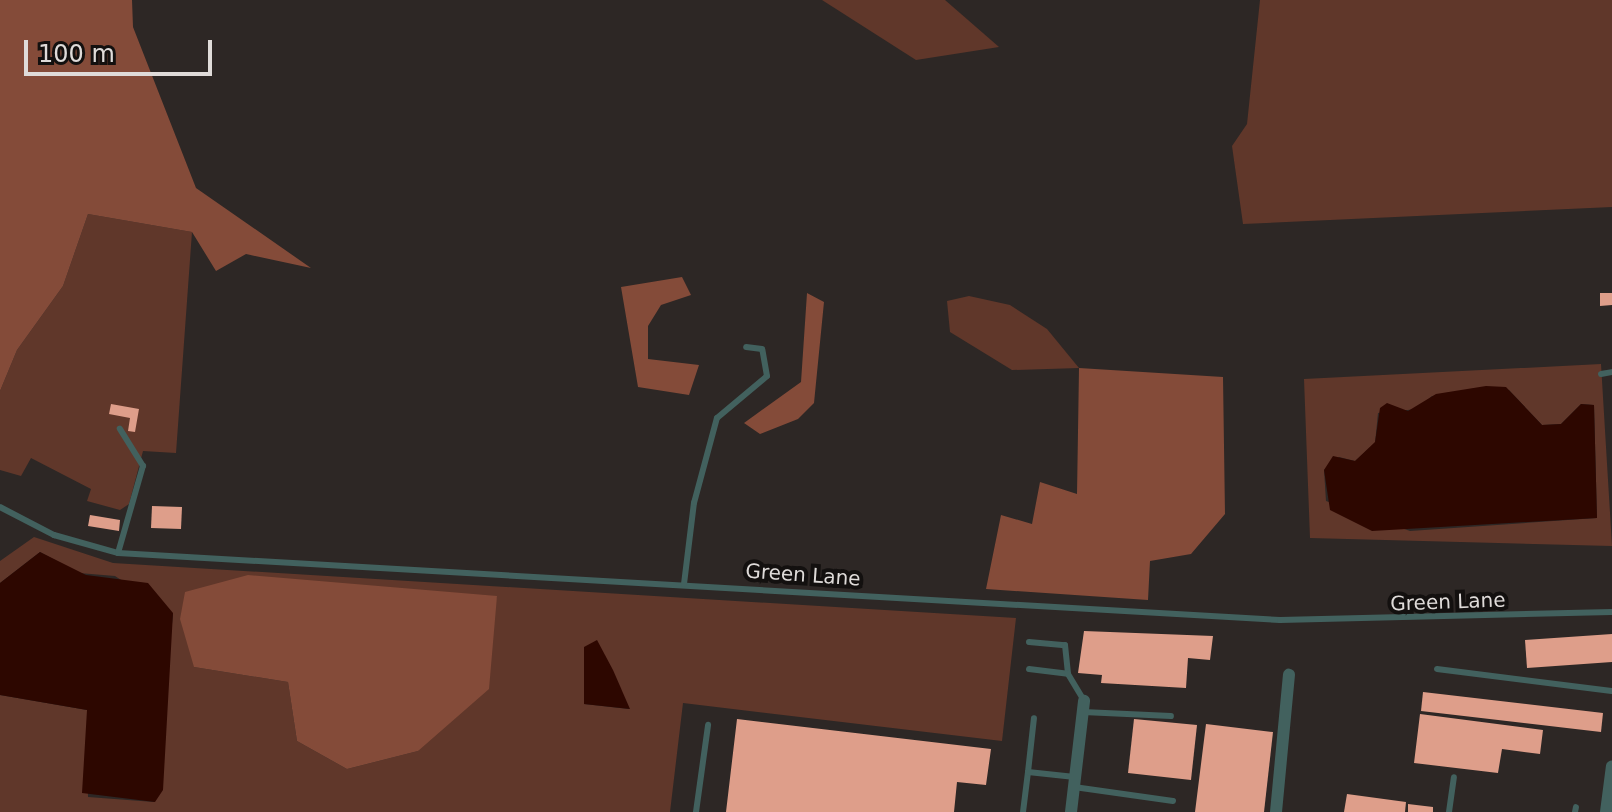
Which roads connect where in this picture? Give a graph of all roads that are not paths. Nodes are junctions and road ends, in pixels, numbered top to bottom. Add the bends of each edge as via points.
1 (746, 347) dead end
2 (1612, 372) edge
3 (1601, 374) dead end
4 (120, 429) dead end
5 (0, 507) edge
6 (118, 553) junction
7 (684, 584) junction
8 (1612, 612) edge
9 (1029, 642) dead end
10 (1029, 669) dead end
11 (1437, 669) dead end
12 (1068, 674) junction
13 (1289, 675) dead end
14 (1612, 691) edge
15 (1083, 707) junction
16 (1171, 716) dead end
17 (1034, 718) dead end
18 (708, 725) dead end
19 (1612, 766) edge
20 (1028, 772) junction
21 (1454, 777) dead end
22 (1074, 782) junction
23 (1173, 801) dead end
24 (696, 812) edge
25 (1023, 812) edge
26 (1071, 812) edge
27 (1276, 812) edge
28 (1449, 812) edge
29 (1606, 812) edge

1 - 7 lane via 762,349 769,359 767,376 717,418 694,503
2 - 3 lane
4 - 6 lane via 143,466
5 - 6 lane, Green Lane via 54,535
6 - 7 lane, Green Lane
7 - 8 lane, Green Lane via 1280,620
9 - 12 lane via 1065,645
10 - 12 lane
11 - 14 lane
12 - 15 lane
13 - 27 street
15 - 16 lane
15 - 22 street
17 - 20 lane
18 - 24 lane
19 - 29 street
20 - 22 lane
20 - 25 lane
21 - 28 lane
22 - 23 lane
22 - 26 street

